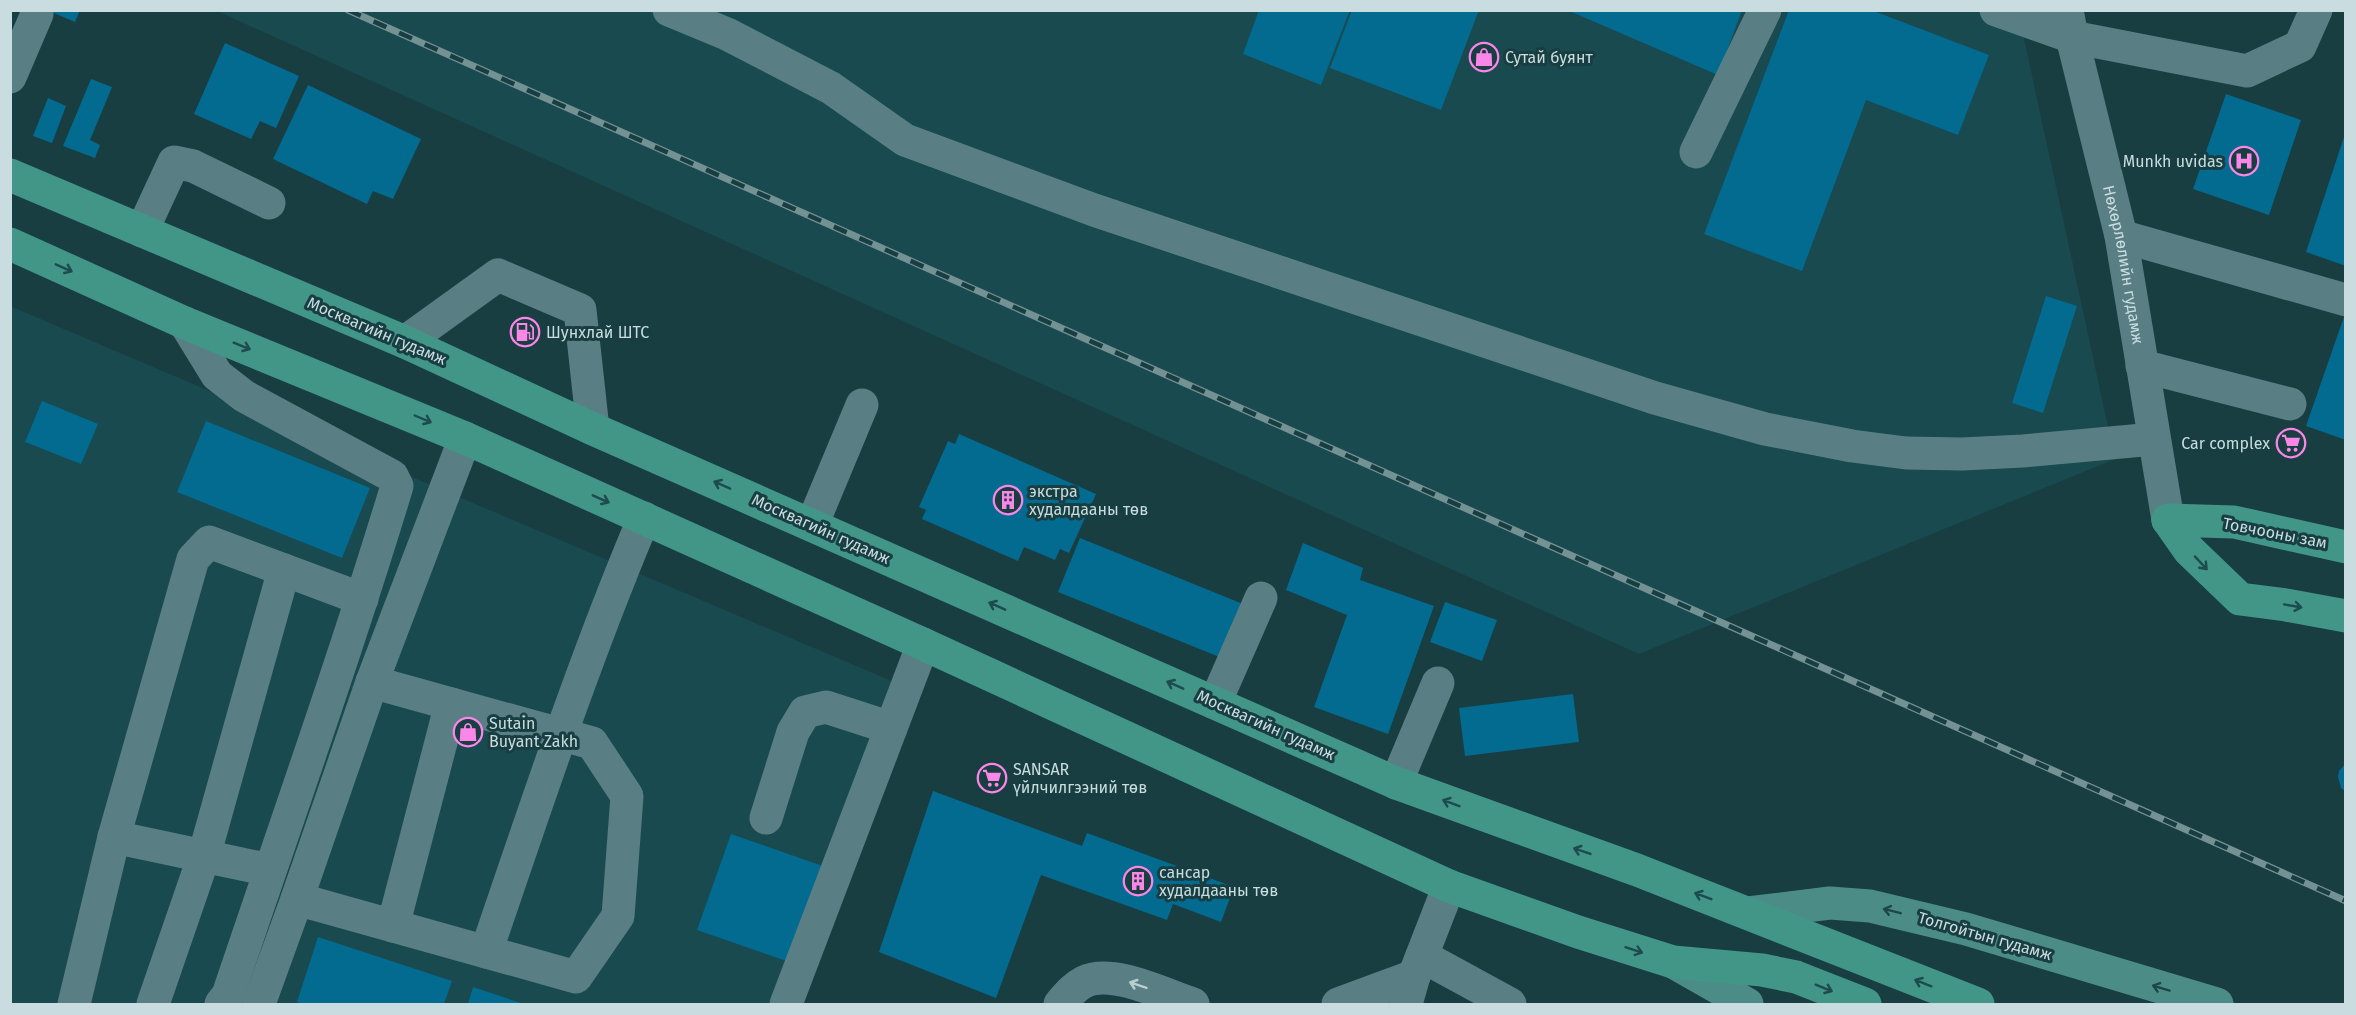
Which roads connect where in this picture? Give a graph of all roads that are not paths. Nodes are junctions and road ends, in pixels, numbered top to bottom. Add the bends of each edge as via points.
1 (669, 10) edge
2 (1765, 10) edge
3 (1996, 10) edge
4 (2316, 10) edge
5 (37, 14) dead end
6 (2070, 24) edge
7 (10, 77) edge
8 (1696, 152) dead end
9 (10, 175) edge
10 (269, 203) dead end
11 (142, 231) junction
12 (2121, 236) junction
13 (10, 244) edge
14 (2346, 300) edge
15 (184, 323) junction
16 (405, 342) junction
17 (2142, 366) junction
18 (2290, 404) dead end
19 (862, 405) dead end
20 (593, 429) junction
21 (465, 438) junction
22 (2154, 439) junction
23 (644, 518) junction
24 (2168, 520) junction
25 (812, 525) junction
26 (2346, 547) edge
27 (284, 570) junction
28 (1261, 598) dead end
29 (362, 599) junction
30 (2346, 616) edge
31 (923, 644) junction
32 (372, 682) junction
33 (1438, 683) dead end
34 (1215, 703) junction
35 (451, 704) junction
36 (891, 728) junction
37 (560, 734) junction
38 (1396, 783) junction
39 (766, 818) dead end
40 (114, 837) junction
41 (204, 856) junction
42 (270, 870) junction
43 (1449, 886) junction
44 (297, 899) junction
45 (1748, 914) junction
46 (393, 926) junction
47 (486, 952) junction
48 (1673, 962) junction
49 (1414, 979) edge
50 (74, 1005) edge
51 (153, 1005) edge
52 (220, 1005) edge
53 (259, 1005) edge
54 (786, 1005) edge
55 (1060, 1005) edge
56 (1193, 1005) edge
57 (1338, 1005) edge
58 (1509, 1005) edge
59 (1747, 1005) edge
60 (1865, 1005) edge
61 (1978, 1005) edge
62 (2217, 1005) edge

1 - 22 street via 727,34 831,88 904,140 1094,210 1655,398 1765,429 1906,453 1962,454
2 - 8 street
3 - 6 street
4 - 6 street via 2300,46 2247,71
5 - 7 street
6 - 12 street, Нөхөрлөлийн гудамж
9 - 11 highway, Москвагийн гудамж
10 - 11 street via 193,166 174,162
11 - 16 highway, Москвагийн гудамж
12 - 14 street
12 - 17 street, Нөхөрлөлийн гудамж
13 -> 15 highway
15 -> 21 highway
15 - 29 street via 217,375 244,396 395,480 397,486
16 - 20 highway, Москвагийн гудамж
16 - 20 street via 498,275 580,310
17 - 18 street
17 - 22 street, Нөхөрлөлийн гудамж
19 - 25 street
25 -> 20 highway, Москвагийн гудамж
21 -> 23 highway
21 - 32 street
22 - 24 street, Нөхөрлөлийн гудамж
23 - 31 highway
23 - 37 street
24 - 26 highway, Товчооны зам via 2234,522
24 -> 30 highway via 2188,550 2240,599
34 -> 25 highway, Москвагийн гудамж
27 - 29 street
27 - 40 street via 209,542 193,559
27 - 41 street
28 - 34 street
29 - 42 street
31 - 36 street
31 - 43 highway
32 - 35 street
32 - 44 street
33 - 38 street
34 - 38 highway, Москвагийн гудамж
35 - 37 street
35 - 46 street
36 - 39 street via 826,707 805,712 793,732
36 - 54 street
37 - 47 street
37 - 47 street via 592,743 627,796 618,916 576,977
45 -> 38 highway, Москвагийн гудамж
40 - 41 street
40 - 50 street
41 - 42 street
41 - 51 street
42 - 52 street via 228,995
43 -> 48 highway
43 - 49 street
44 - 46 street
44 - 53 street
61 -> 45 highway, Москвагийн гудамж
62 -> 45 main road, Толгойтын гудамж via 1966,929 1869,906 1830,903
46 - 47 street
48 - 59 main road
48 -> 60 highway via 1796,977
49 - 57 street
49 - 58 street
56 -> 55 street via 1122,980 1105,978 1085,981

